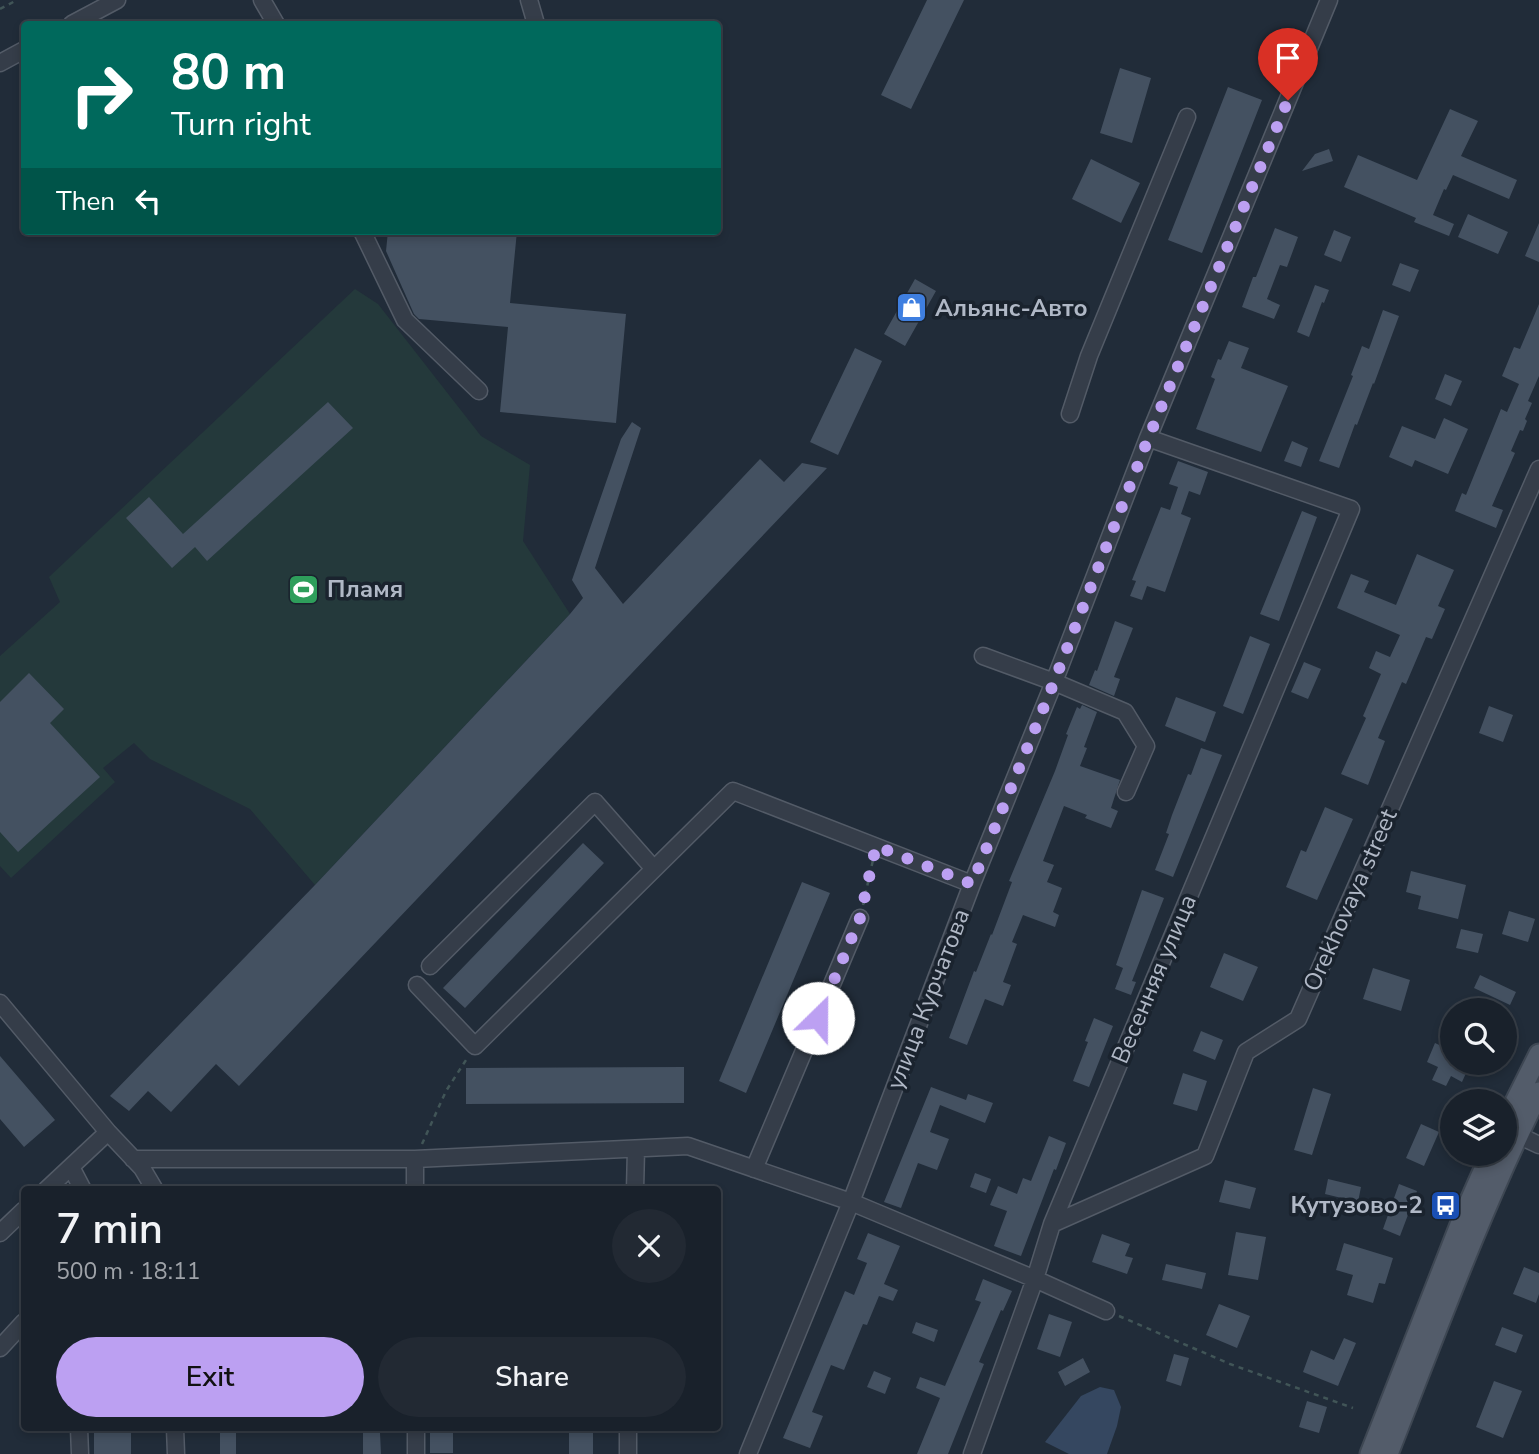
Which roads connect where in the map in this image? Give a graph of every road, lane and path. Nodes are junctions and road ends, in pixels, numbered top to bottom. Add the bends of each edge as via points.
1 (17, 0) edge
2 (117, 0) edge
3 (262, 0) edge
4 (529, 0) edge
5 (1329, 0) edge
6 (0, 9) edge
7 (78, 21) edge
8 (274, 21) edge
9 (535, 21) edge
10 (21, 52) edge
11 (0, 63) edge
12 (1188, 117) dead end
13 (364, 235) edge
14 (479, 391) dead end
15 (1070, 414) dead end
16 (1148, 439) junction
17 (1539, 468) edge
18 (983, 656) dead end
19 (1054, 682) junction
20 (1126, 792) dead end
21 (876, 846) junction
22 (654, 869) junction
23 (972, 884) junction
24 (860, 918) joint
25 (430, 966) dead end
26 (417, 985) dead end
27 (0, 1003) edge
28 (475, 1046) junction
29 (1539, 1054) edge
30 (1539, 1092) edge
31 (1517, 1112) edge
32 (1517, 1120) edge
33 (108, 1132) junction
34 (1517, 1132) edge
35 (1539, 1145) edge
36 (636, 1149) junction
37 (134, 1159) junction
38 (415, 1159) junction
39 (1485, 1166) edge
40 (1498, 1166) edge
41 (71, 1167) junction
42 (754, 1169) junction
43 (50, 1186) edge
44 (81, 1186) edge
45 (153, 1186) edge
46 (415, 1186) edge
47 (635, 1186) edge
48 (851, 1202) junction
49 (21, 1213) edge
50 (1052, 1224) junction
51 (0, 1233) edge
52 (1035, 1279) junction
53 (1106, 1311) joint
54 (21, 1325) edge
55 (0, 1348) edge
56 (1353, 1408) dead end
57 (79, 1431) edge
58 (176, 1431) edge
59 (416, 1431) edge
60 (628, 1431) edge
61 (80, 1454) edge
62 (176, 1454) edge
63 (416, 1454) edge
64 (628, 1454) edge
65 (748, 1454) edge
66 (972, 1454) edge
67 (1370, 1454) edge
68 (1388, 1454) edge

1 - 6 path
2 - 7 street
3 - 8 street
4 - 9 street
5 - 16 street, улица Курчатова
10 - 11 street
12 - 15 street via 1089,356
13 - 14 street via 405,320
16 - 19 street, улица Курчатова
16 - 50 street, Весенняя улица via 1350,509
17 - 50 street, Orekhovaya street via 1298,1019 1246,1052 1205,1156
18 - 19 street
19 - 20 street via 1125,712 1146,746
19 - 23 street, улица Курчатова
21 - 22 street via 733,790
21 - 23 street
21 - 24 path
22 - 25 street via 595,802
22 - 28 street
23 - 48 street, улица Курчатова
24 - 42 street
26 - 28 street
27 - 33 street
28 - 38 path via 446,1091
29 - 31 main road
30 - 32 main road
33 - 37 street
33 - 41 street
34 - 35 street
36 - 38 street
36 - 42 street via 688,1146
36 - 47 street
37 - 38 street
37 - 45 street
38 - 46 street
39 - 67 main road
40 - 68 main road
41 - 43 street
41 - 44 street
42 - 48 street
48 - 52 street
48 - 65 street, улица Курчатова
49 - 51 street
50 - 52 street, Весенняя улица
52 - 53 street
52 - 66 street, Весенняя улица
53 - 56 path via 1230,1364
54 - 55 street
57 - 61 street
58 - 62 street
59 - 63 street
60 - 64 street

